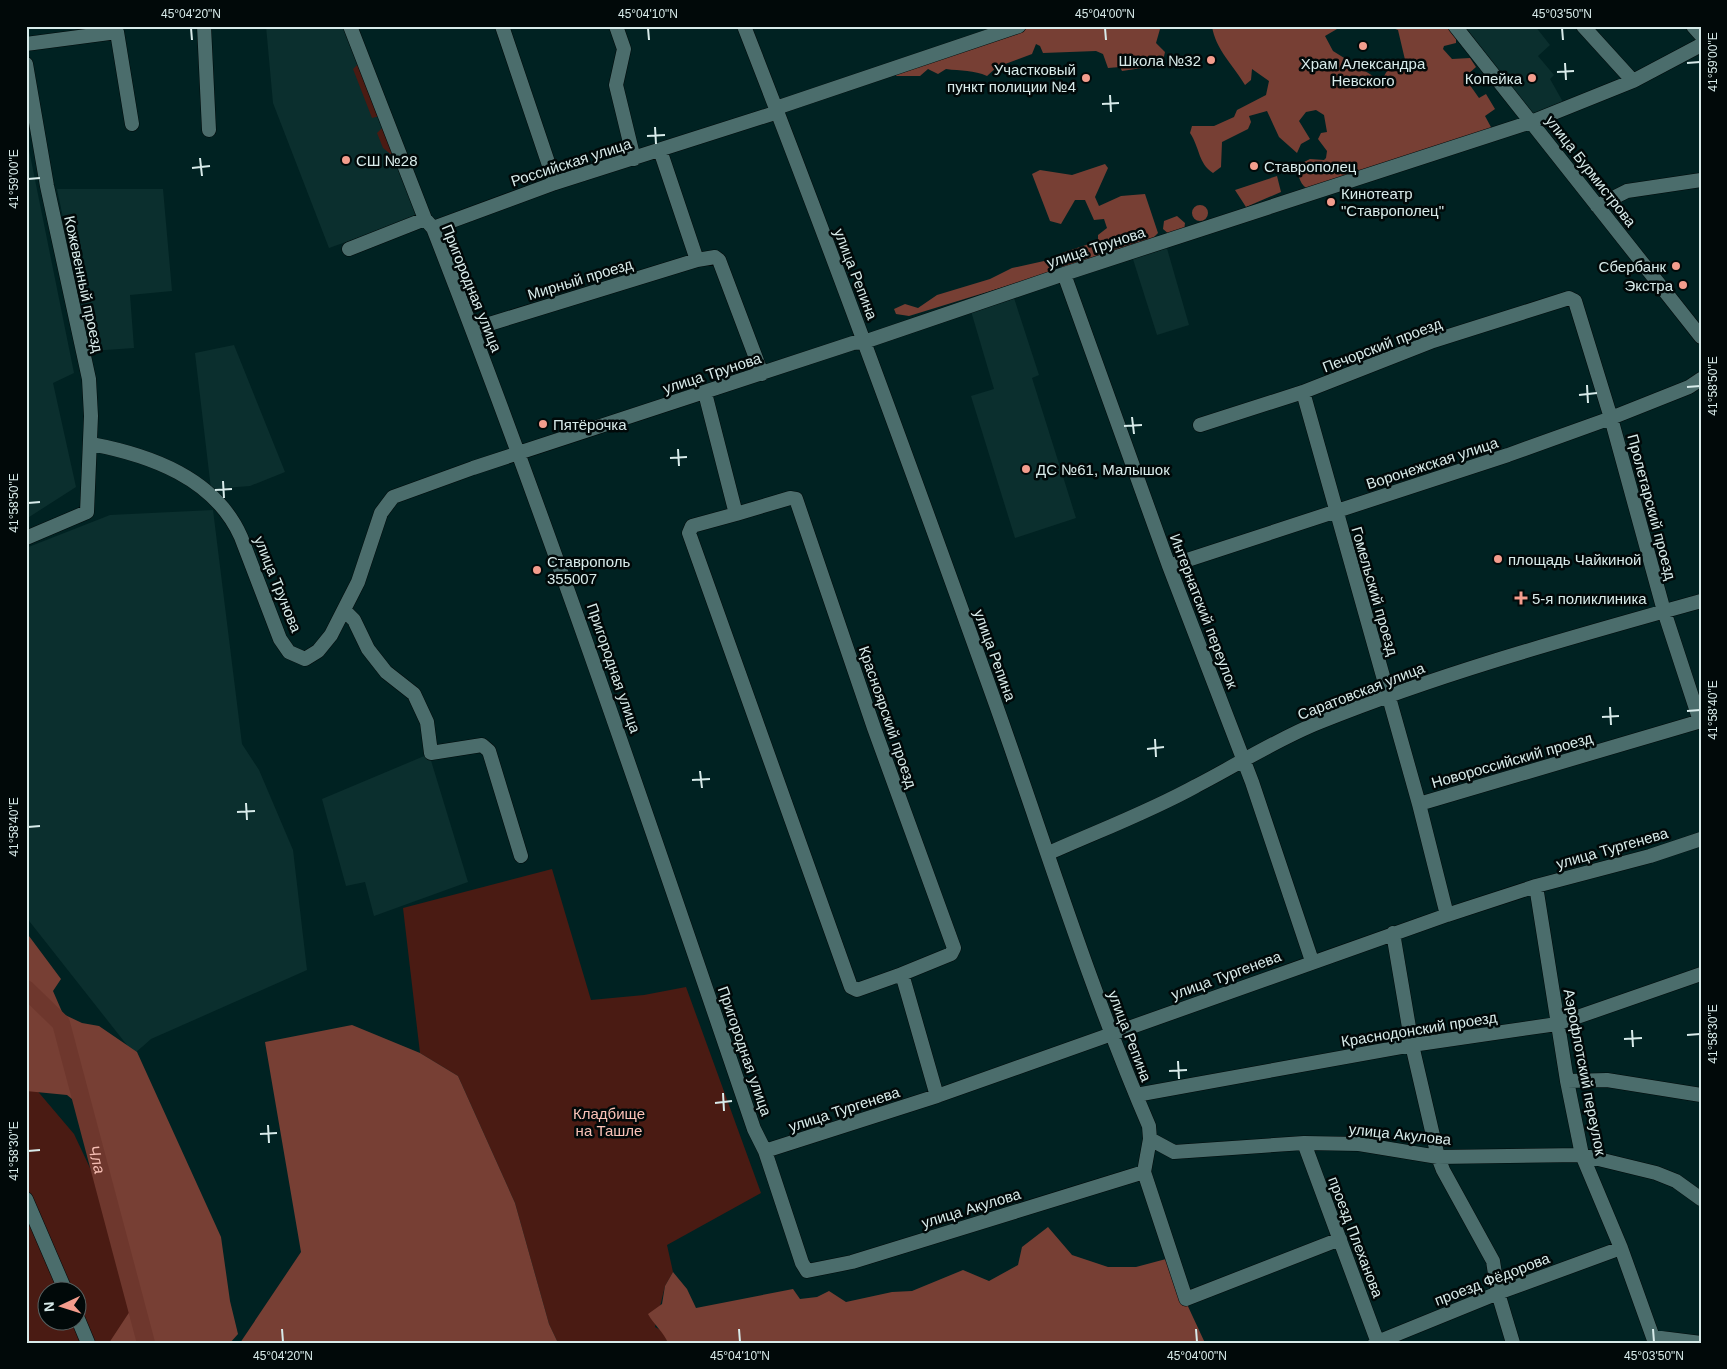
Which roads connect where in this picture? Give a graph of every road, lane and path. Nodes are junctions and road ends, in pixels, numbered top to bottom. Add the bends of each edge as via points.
1 (204, 26) edge
2 (350, 26) edge
3 (502, 26) edge
4 (616, 26) edge
5 (744, 26) edge
6 (1019, 26) edge
7 (1455, 26) edge
8 (1584, 26) edge
9 (1694, 26) edge
10 (1701, 35) edge
11 (26, 44) edge
12 (1701, 45) edge
13 (26, 64) edge
14 (1633, 82) junction
15 (777, 110) junction
16 (1531, 122) junction
17 (132, 124) dead end
18 (209, 130) dead end
19 (660, 150) junction
20 (634, 159) junction
21 (1701, 180) edge
22 (555, 183) junction
23 (1597, 206) junction
24 (429, 224) junction
25 (350, 249) dead end
26 (696, 260) junction
27 (1064, 274) junction
28 (1575, 301) joint
29 (473, 329) junction
30 (1701, 337) edge
31 (864, 342) junction
32 (762, 374) junction
33 (1701, 380) edge
34 (1303, 392) junction
35 (704, 393) junction
36 (1611, 418) junction
37 (1200, 425) dead end
38 (91, 444) junction
39 (517, 454) junction
40 (1335, 513) junction
41 (736, 514) junction
42 (26, 538) edge
43 (1169, 566) junction
44 (1701, 600) edge
45 (344, 610) junction
46 (1664, 611) junction
47 (1388, 696) junction
48 (1701, 721) edge
49 (1243, 759) junction
50 (1419, 804) junction
51 (1701, 839) edge
52 (1049, 853) junction
53 (521, 856) dead end
54 (1536, 886) junction
55 (1447, 914) junction
56 (1393, 932) junction
57 (1312, 961) junction
58 (902, 974) junction
59 (1701, 974) edge
60 (1557, 1024) junction
61 (1110, 1033) junction
62 (1412, 1044) junction
63 (1567, 1081) junction
64 (1136, 1095) junction
65 (1701, 1095) edge
66 (937, 1096) junction
67 (1150, 1139) junction
68 (1304, 1144) junction
69 (765, 1151) junction
70 (1582, 1155) junction
71 (1438, 1157) junction
72 (1144, 1172) junction
73 (26, 1199) edge
74 (1701, 1199) edge
75 (1340, 1239) junction
76 (1621, 1248) junction
77 (807, 1271) joint
78 (62, 1282) edge
79 (1498, 1293) junction
80 (1654, 1340) edge
81 (1377, 1342) edge
82 (1513, 1343) edge
83 (1701, 1343) edge

1 - 18 street
2 - 24 street, Пригородная улица
3 - 22 street
4 - 20 street via 624,49 616,85
5 - 15 street, улица Репина
6 - 15 street, Российская улица
7 - 16 street, улица Бурмистрова
8 - 14 street
9 - 10 street
11 - 17 street via 117,32
12 - 14 street, улица Трунова
13 - 38 street, Кожевенный проезд via 46,186 89,379
14 - 16 street, улица Трунова
15 - 19 street, Российская улица
15 - 31 street, улица Репина
16 - 23 street, улица Бурмистрова
16 - 27 street, улица Трунова
19 - 20 street, Российская улица
19 - 26 street
20 - 22 street, Российская улица
21 - 23 street via 1626,191
22 - 24 street, Российская улица
23 - 30 street, улица Бурмистрова
24 - 25 street, Российская улица
24 - 29 street, Пригородная улица
26 - 29 street, Мирный проезд
26 - 32 street, Мирный проезд via 711,256 719,260
27 - 31 street, улица Трунова
27 - 43 street, Интернатский переулок
28 - 34 street, Печорский проезд via 1569,298 1434,342
28 - 36 street, Пролетарский проезд
29 - 39 street, Пригородная улица
31 - 32 street, улица Трунова
31 - 52 street, улица Репина
32 - 35 street, улица Трунова
33 - 36 street, Воронежская улица
34 - 37 street, Печорский проезд
34 - 40 street, Гомельский проезд
35 - 39 street, улица Трунова
35 - 41 street
36 - 40 street, Воронежская улица
36 - 46 street, Пролетарский проезд
38 - 42 street, Кожевенный проезд via 87,512
38 - 45 street, улица Трунова via 155,461 191,480 221,504 242,537 267,609 289,652 299,658 312,656 331,635
39 - 45 street, улица Трунова via 393,497 381,513 358,582
39 - 69 street, Пригородная улица via 581,621 754,1129
40 - 43 street, Воронежская улица
40 - 47 street, Гомельский проезд
41 - 58 street, Красноярский проезд via 692,526 689,533 768,757 851,987 857,990
41 - 58 street, Красноярский проезд via 796,499 954,948 951,954
43 - 49 street, Интернатский переулок
44 - 46 street, Саратовская улица
45 - 53 street via 354,620 368,648 386,672 414,694 427,722 432,753 482,745 489,751
46 - 47 street, Саратовская улица via 1559,640
46 - 48 street, Пролетарский проезд
47 - 49 street, Саратовская улица via 1318,722
47 - 50 street, Гомельский проезд
48 - 50 street, Новороссийский проезд
49 - 52 street, Саратовская улица via 1196,787
49 - 57 street, Интернатский переулок
50 - 55 street, Гомельский проезд
51 - 54 street, улица Тургенева
52 - 61 street, улица Репина
54 - 55 street, улица Тургенева
54 - 60 street, Аэрофлотский переулок
55 - 56 street, улица Тургенева
56 - 57 street, улица Тургенева
56 - 62 street
57 - 61 street, улица Тургенева
58 - 66 street
59 - 60 street, Краснодонский проезд
60 - 62 street, Краснодонский проезд
60 - 63 street, Аэрофлотский переулок
61 - 64 street, улица Репина
61 - 66 street, улица Тургенева
62 - 64 street, Краснодонский проезд
62 - 71 street
63 - 65 street via 1607,1080
63 - 70 street, Аэрофлотский переулок
64 - 67 street, улица Репина via 1149,1126
66 - 69 street, улица Тургенева
67 - 68 street, улица Акулова via 1174,1152
67 - 72 street, улица Репина
68 - 71 street, улица Акулова via 1359,1144
68 - 75 street, проезд Плеханова
69 - 77 street, Пригородная улица
70 - 71 street, улица Акулова
70 - 74 street, улица Акулова via 1656,1173 1676,1181
70 - 76 street, Аэрофлотский переулок
71 - 79 street via 1493,1261
72 - 75 street, улица Репина via 1186,1299
72 - 77 street, улица Акулова via 852,1262
73 - 78 street
75 - 81 street, проезд Плеханова
76 - 79 street, проезд Фёдорова
76 - 80 street, Аэрофлотский переулок
79 - 81 street, проезд Фёдорова
79 - 82 street
80 - 83 street

